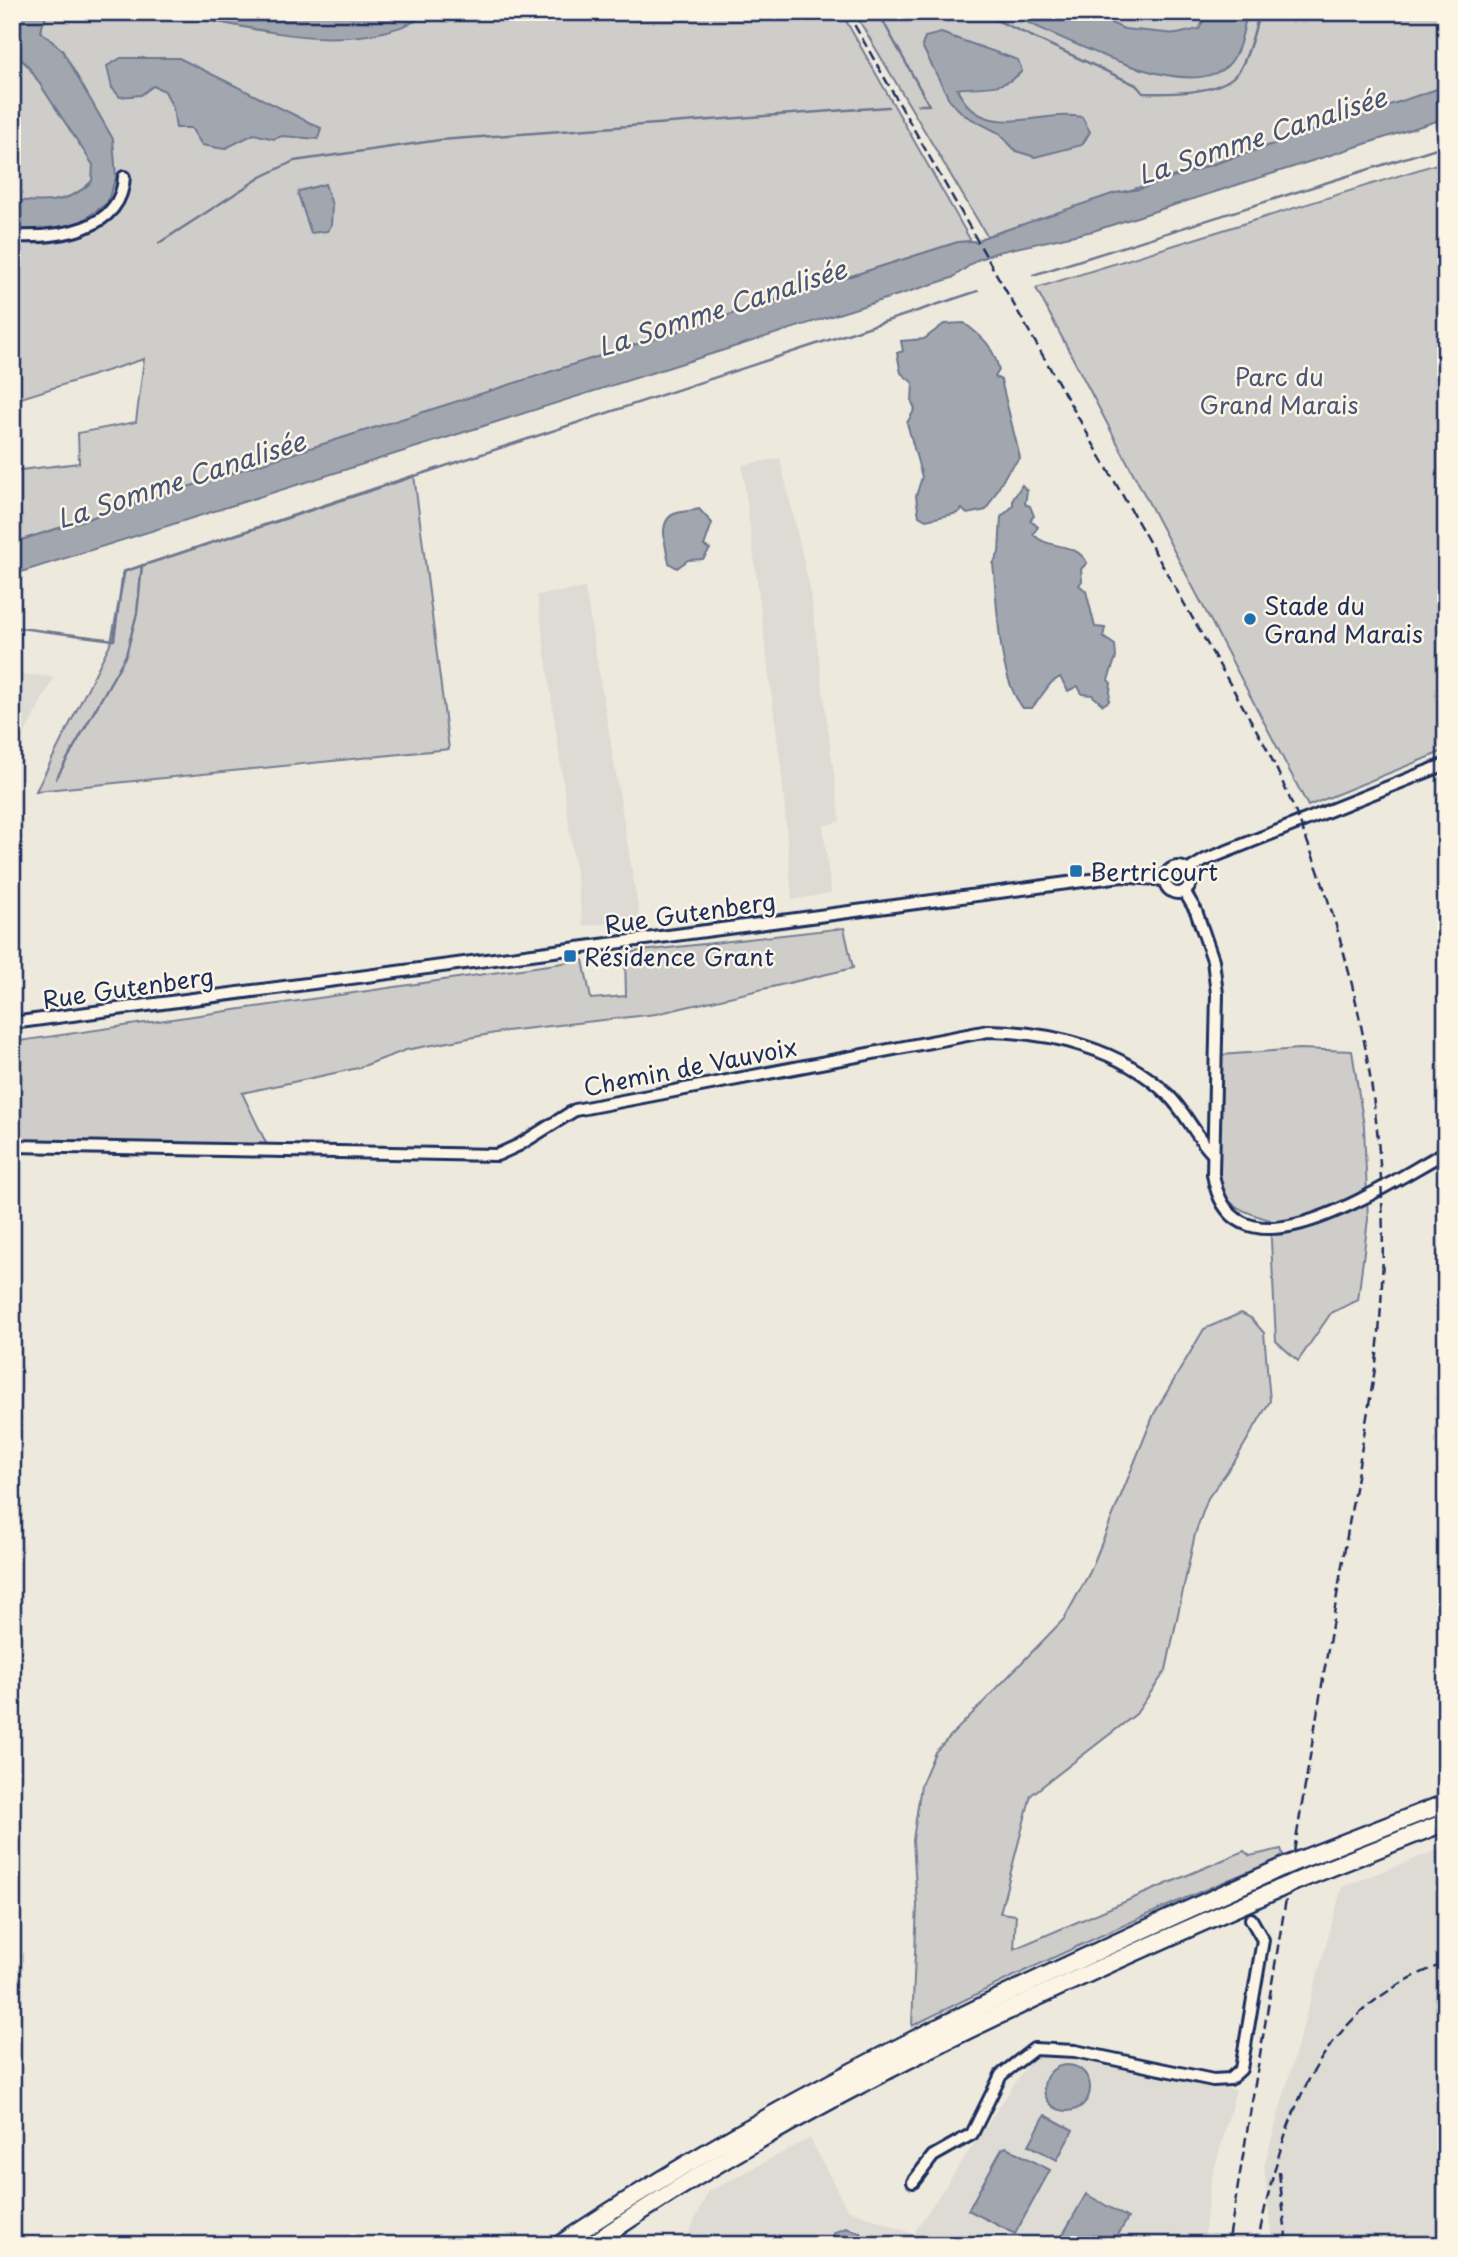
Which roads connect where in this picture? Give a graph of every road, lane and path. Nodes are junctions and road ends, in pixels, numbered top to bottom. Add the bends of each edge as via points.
1 (124, 177) dead end
2 (12, 236) edge
3 (1446, 764) edge
4 (1187, 871) junction
5 (1165, 880) junction
6 (1184, 891) junction
7 (12, 1023) edge
8 (12, 1146) edge
9 (1446, 1152) edge
10 (1213, 1154) junction
11 (1446, 1803) edge
12 (1446, 1822) edge
13 (1251, 1919) dead end
14 (913, 2182) dead end
15 (559, 2245) edge
16 (591, 2245) edge

1 - 2 street via 116,207 79,231 51,237
3 - 4 street
4 - 5 street via 1171,869
4 - 6 street via 1191,882
5 - 6 street via 1171,891
5 - 7 street, Rue Gutenberg via 1122,876 1087,880
6 - 10 street via 1213,960 1217,994
8 - 10 street, Chemin de Vauvoix via 497,1155 575,1110 988,1031 1027,1031 1124,1062 1168,1094
9 - 10 street via 1326,1217 1266,1227 1242,1220 1224,1205 1215,1187
11 - 15 highway via 1290,1864 1054,1970 885,2053 698,2157
12 - 16 highway via 1286,1885 892,2067 757,2140
13 - 14 street via 1263,1940 1241,2069 1230,2079 1163,2072 1075,2051 1034,2049 1001,2075 972,2134 933,2156

